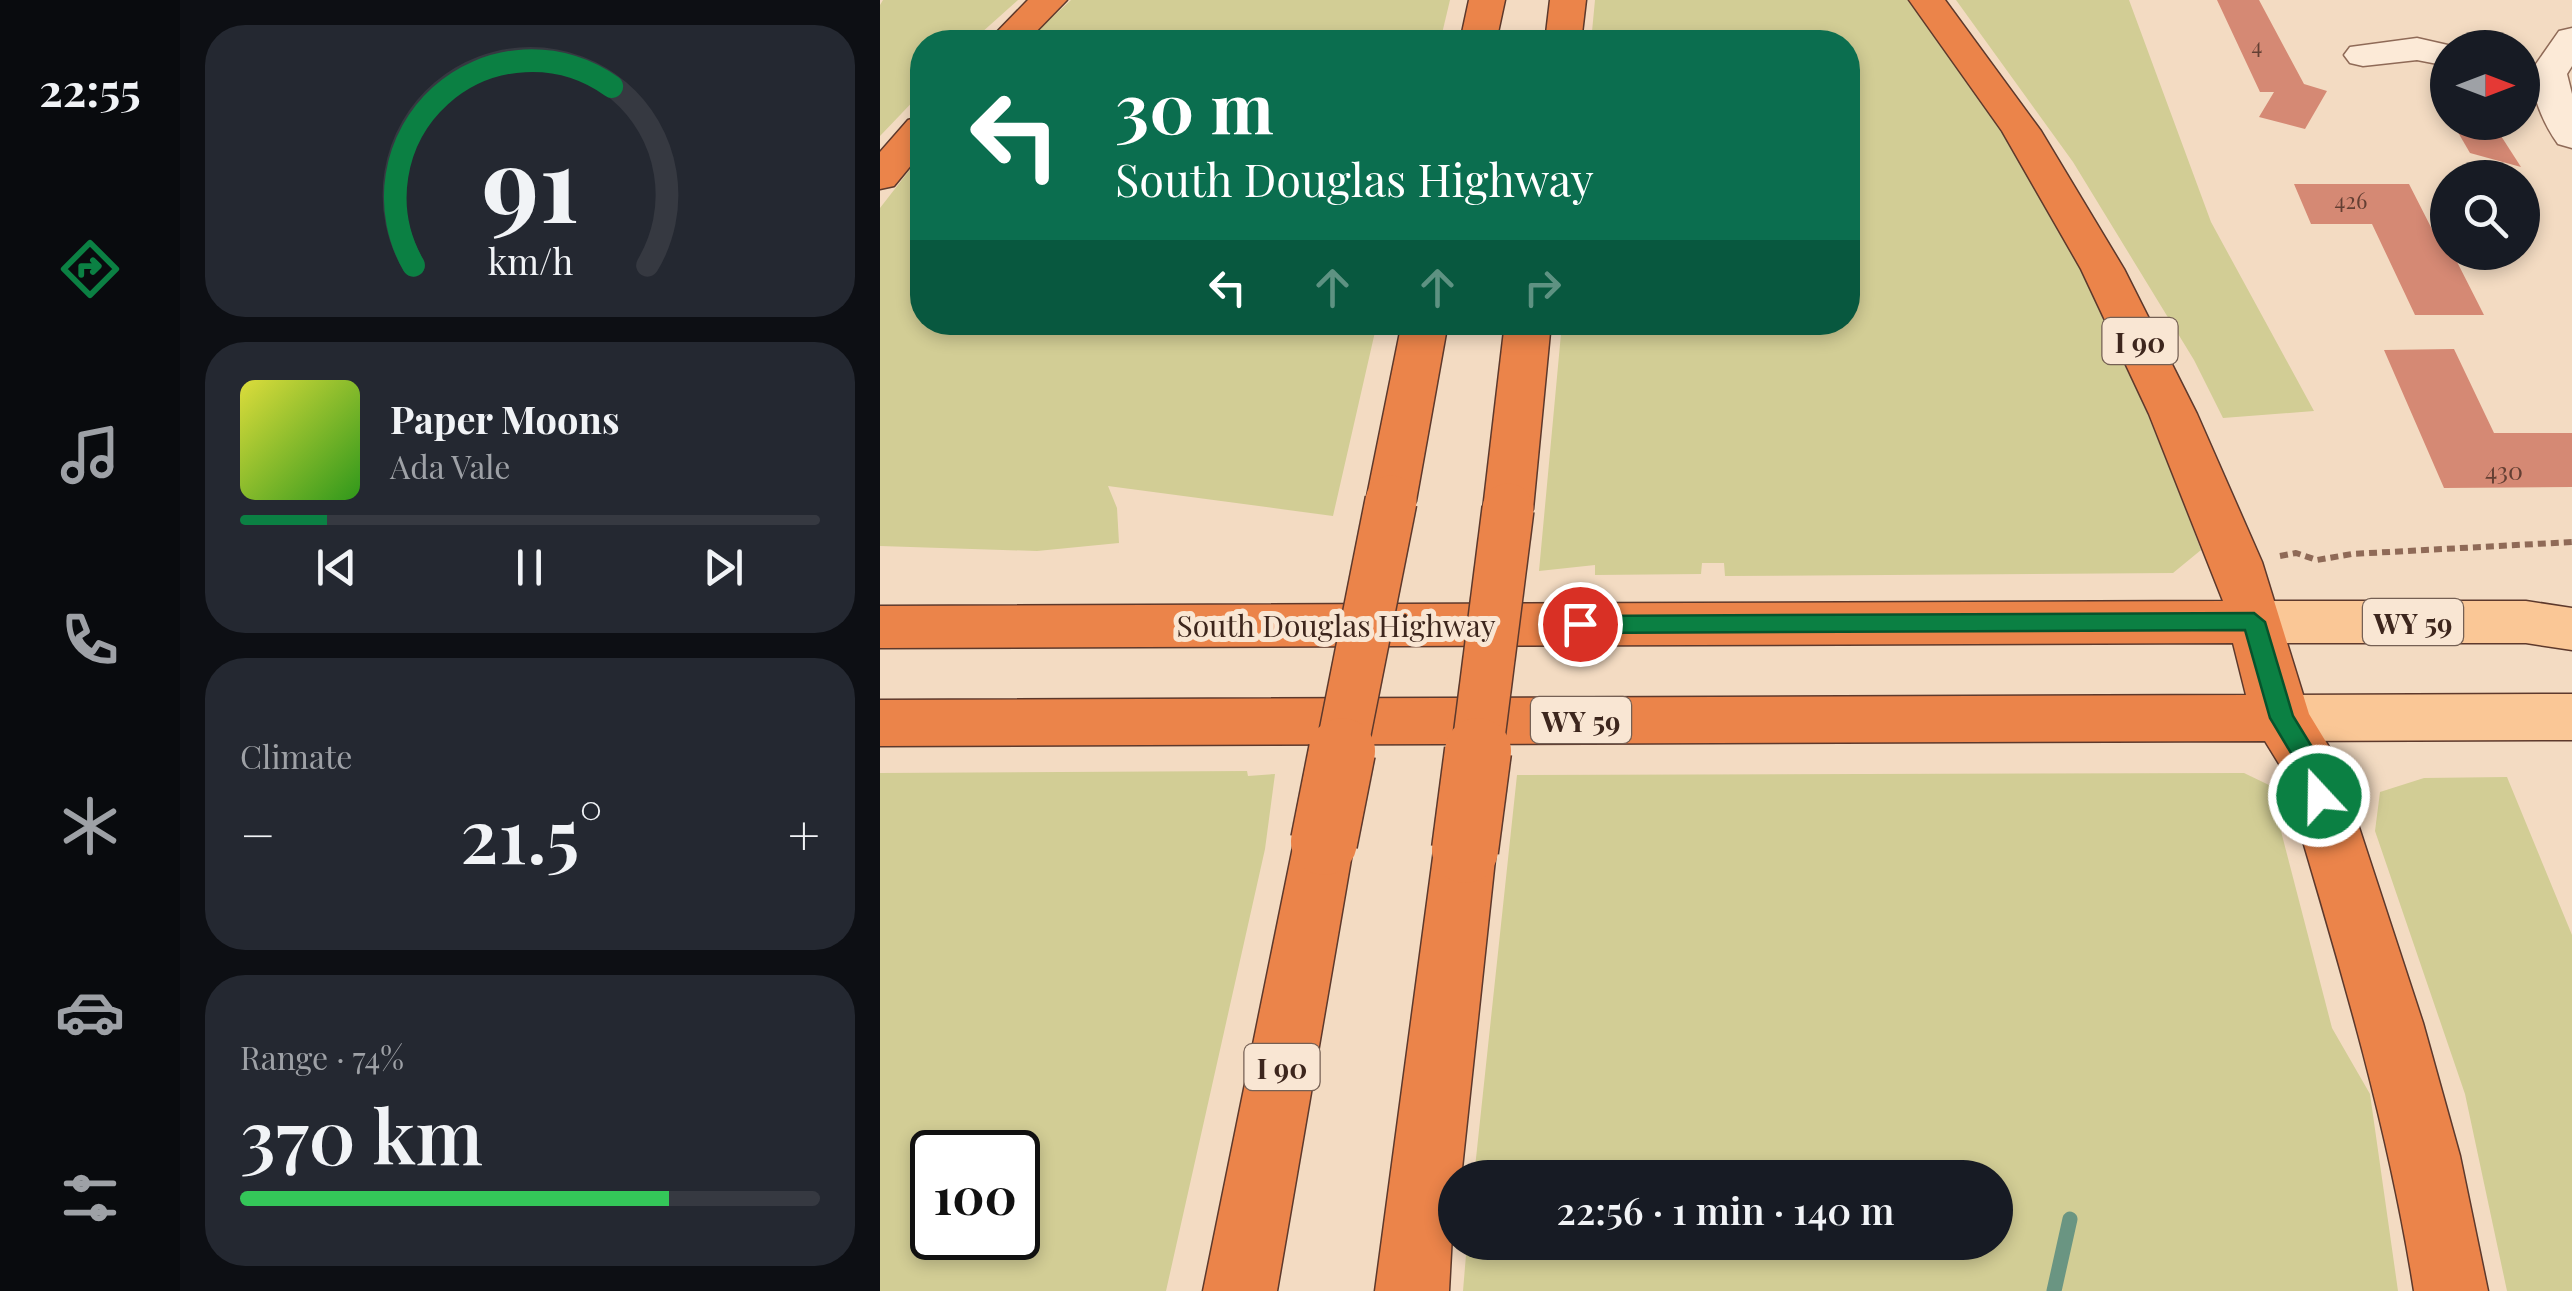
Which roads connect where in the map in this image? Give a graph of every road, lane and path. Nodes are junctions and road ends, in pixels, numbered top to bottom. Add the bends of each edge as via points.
1 (1050, 0) edge
2 (1487, 0) edge
3 (1568, 0) edge
4 (1928, 0) edge
5 (1018, 30) edge
6 (1481, 30) edge
7 (1564, 30) edge
8 (2572, 39) edge
9 (2430, 51) edge
10 (2363, 54) dead end
11 (2540, 68) edge
12 (2540, 80) edge
13 (2572, 136) edge
14 (910, 142) edge
15 (880, 177) edge
16 (1423, 335) edge
17 (1527, 335) edge
18 (2572, 542) edge
19 (2276, 556) dead end
20 (2254, 622) junction
21 (880, 626) edge
22 (2572, 630) edge
23 (2572, 717) edge
24 (2282, 718) junction
25 (880, 723) edge
26 (1240, 1291) edge
27 (1412, 1291) edge
28 (2451, 1291) edge

1 - 5 highway
2 - 6 highway
3 - 7 highway
4 - 20 highway, I 90 via 2026,132 2096,252 2152,364 2238,567
8 - 11 street
9 - 10 street
12 - 13 street
14 - 15 highway
16 - 26 highway, I 90, bridge
17 - 27 highway, bridge
18 - 19 path via 2317,560
20 - 21 highway, South Douglas Highway / WY 59
20 - 22 main road, South Douglas Highway / WY 59 via 2526,622
20 - 24 highway, I 90
23 - 24 main road, WY 59
24 - 25 highway, WY 59
24 - 28 highway, I 90 via 2308,760 2398,1048

